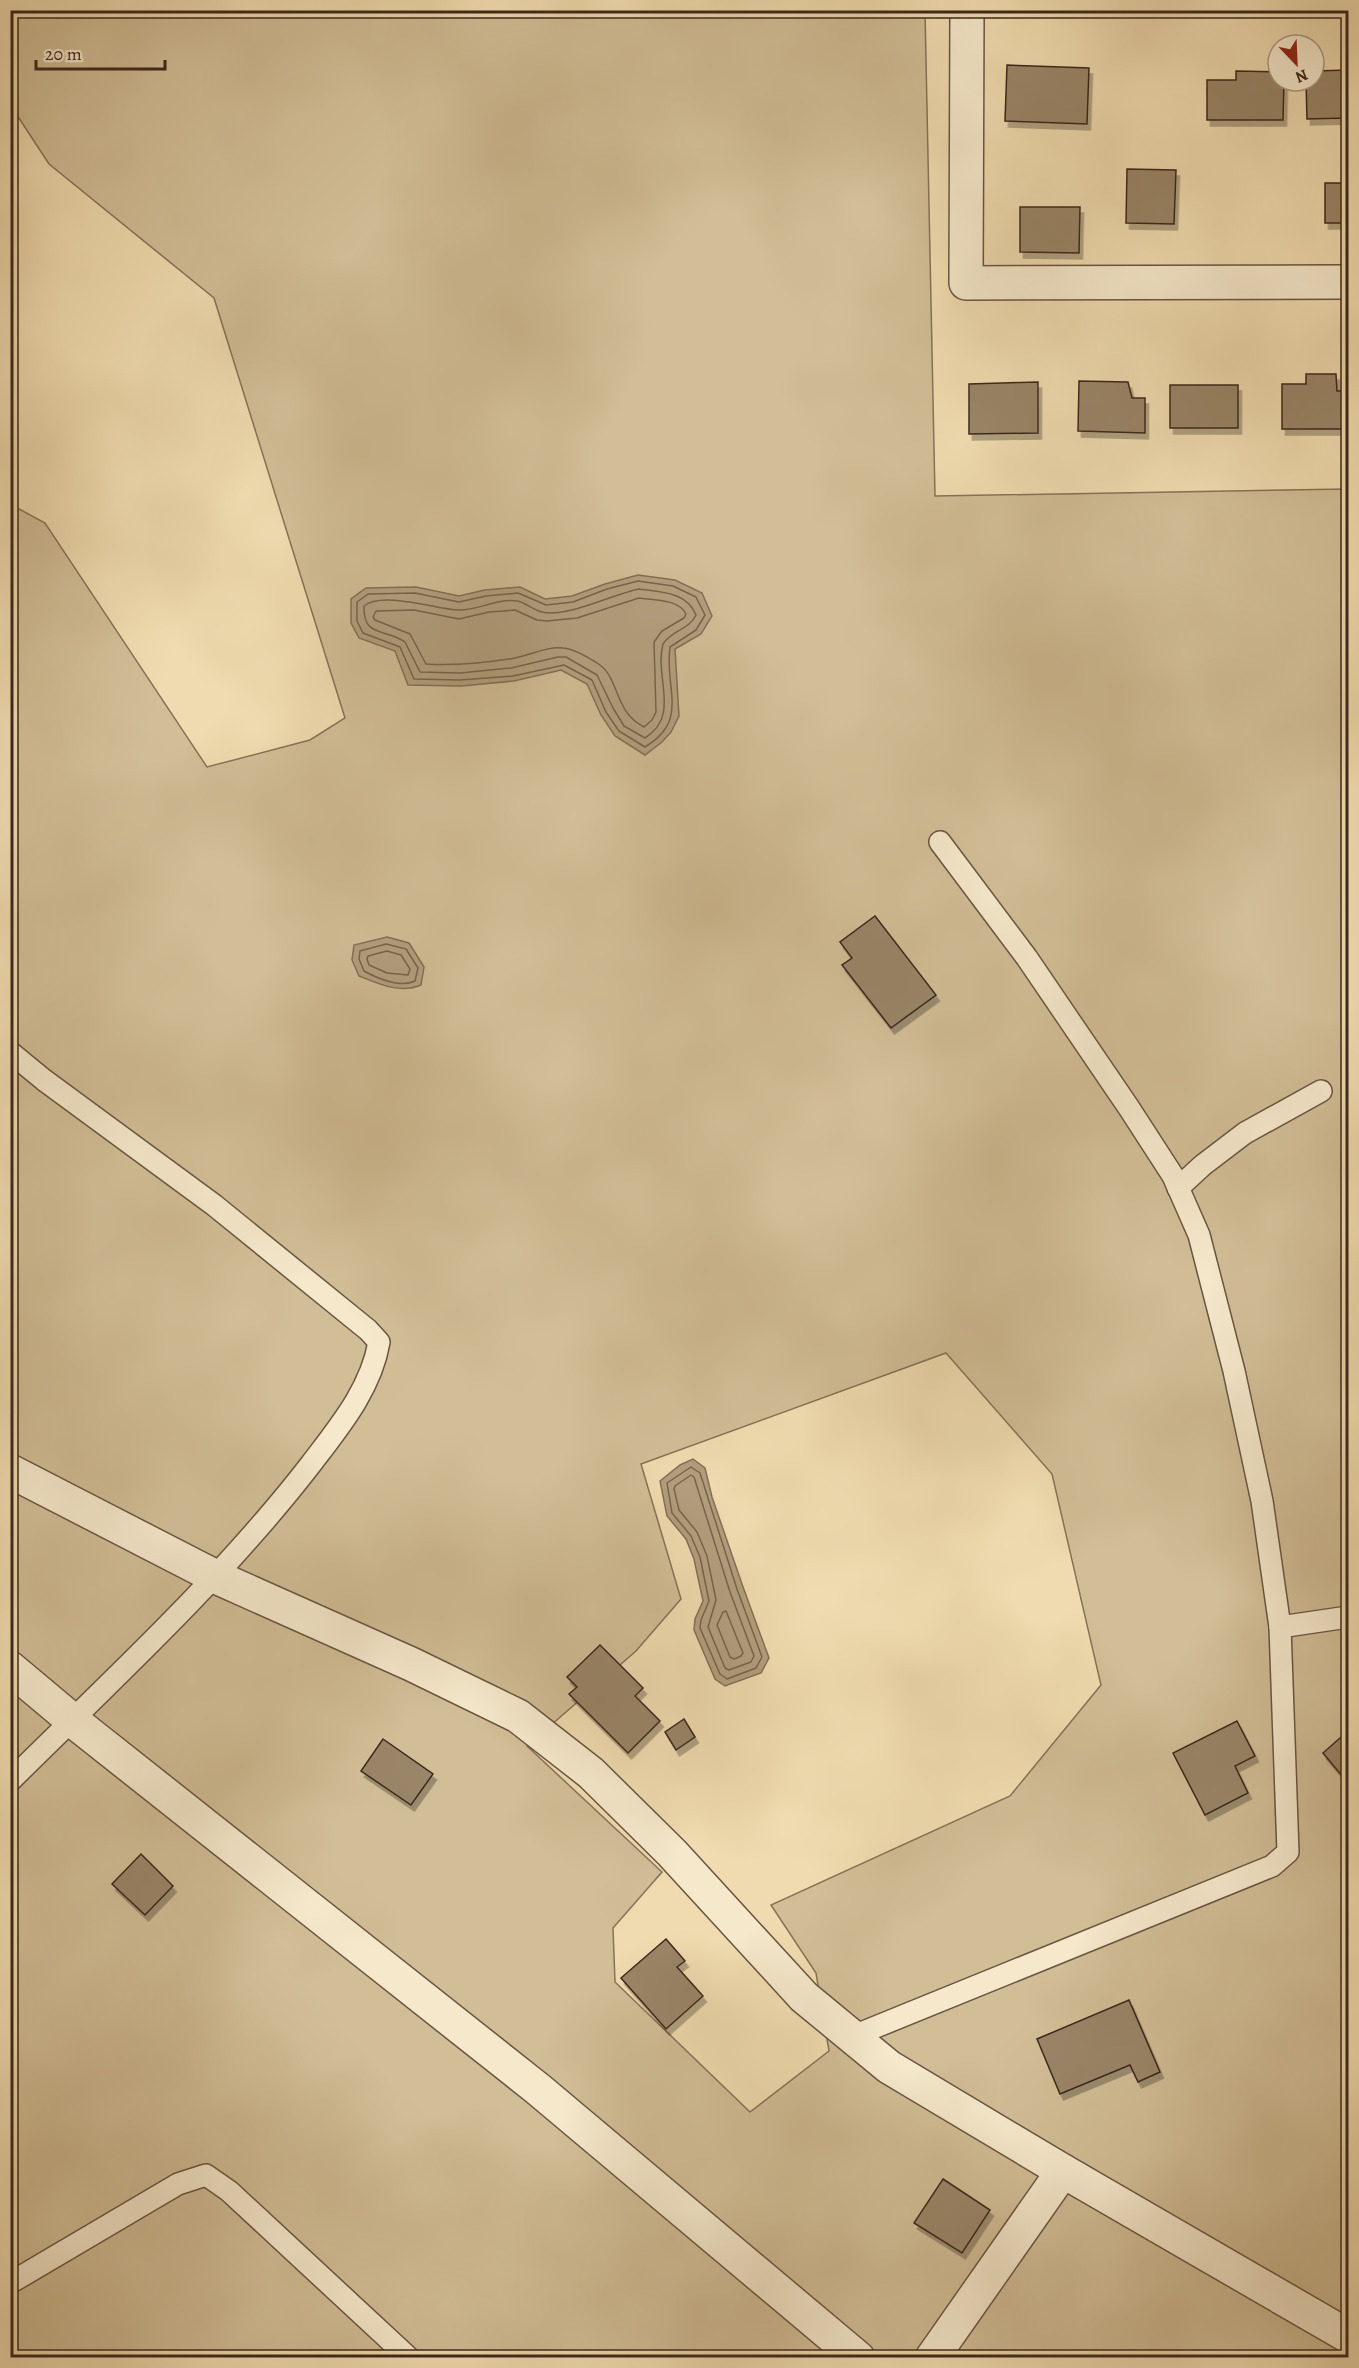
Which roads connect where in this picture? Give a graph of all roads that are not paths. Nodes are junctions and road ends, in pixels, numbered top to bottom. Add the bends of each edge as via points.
1 (967, 10) edge
2 (1348, 282) edge
3 (940, 842) dead end
4 (10, 1052) edge
5 (1321, 1091) dead end
6 (1178, 1188) junction
7 (10, 1472) edge
8 (216, 1577) junction
9 (1348, 1617) edge
10 (1280, 1627) junction
11 (10, 1668) edge
12 (72, 1720) junction
13 (10, 1781) edge
14 (851, 2037) junction
15 (1063, 2171) junction
16 (10, 2283) edge
17 (1348, 2336) edge
18 (410, 2358) edge
19 (858, 2358) edge
20 (932, 2358) edge

1 - 2 street via 966,283
3 - 6 lane via 1027,958
4 - 8 lane via 214,1205 379,1342 375,1363 350,1412
5 - 6 lane via 1245,1133
6 - 10 lane via 1198,1235 1234,1371 1262,1501
7 - 8 street
8 - 12 lane
8 - 14 street via 518,1716 591,1773 672,1853 804,1997
9 - 10 lane
10 - 14 lane via 1288,1852 1272,1866
11 - 12 street
12 - 13 lane
12 - 19 street via 538,2089
14 - 15 street via 889,2067
15 - 17 street
15 - 20 street
16 - 18 lane via 178,2184 206,2175 229,2191

